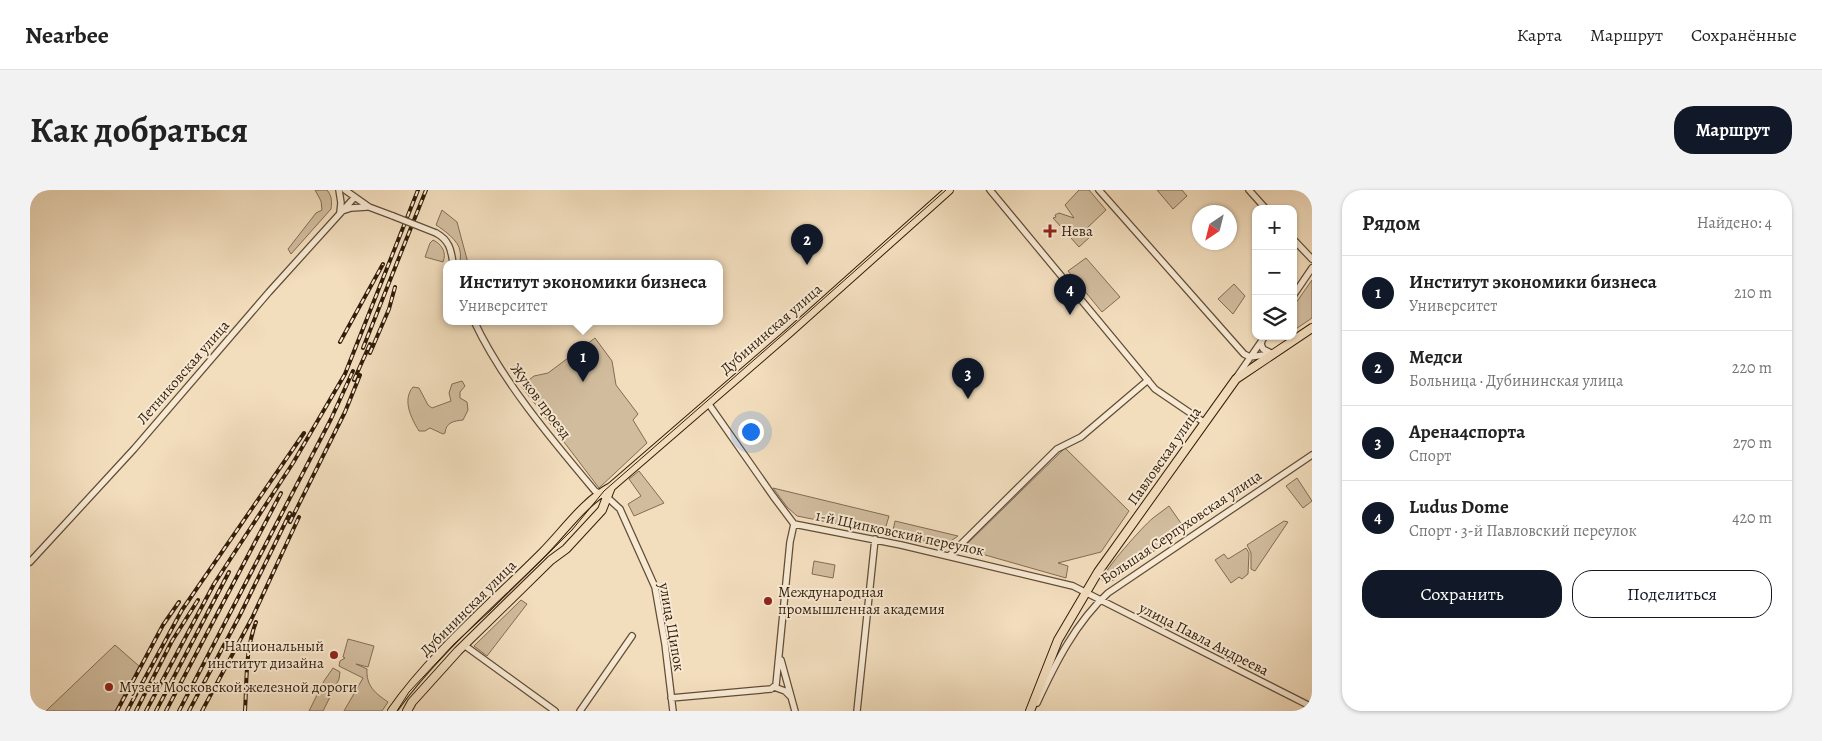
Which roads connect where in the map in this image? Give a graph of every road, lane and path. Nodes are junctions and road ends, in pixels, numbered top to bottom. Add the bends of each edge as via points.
1 (339, 190) edge
2 (345, 190) edge
3 (949, 190) edge
4 (990, 190) edge
5 (1099, 190) edge
6 (1249, 190) edge
7 (354, 198) junction
8 (1262, 205) edge
9 (369, 207) junction
10 (340, 212) junction
11 (1297, 243) edge
12 (1312, 259) edge
13 (452, 260) edge
14 (1312, 268) edge
15 (1294, 295) edge
16 (476, 325) edge
17 (1312, 328) edge
18 (1262, 340) edge
19 (1262, 340) edge
20 (1273, 354) junction
21 (1250, 357) junction
22 (1236, 378) junction
23 (1148, 380) junction
24 (708, 403) junction
25 (1205, 422) junction
26 (1312, 455) edge
27 (611, 487) junction
28 (597, 492) junction
29 (608, 498) junction
30 (794, 524) junction
31 (875, 539) junction
32 (949, 556) junction
33 (30, 562) edge
34 (1086, 592) junction
35 (1101, 600) junction
36 (632, 636) dead end
37 (464, 645) junction
38 (780, 655) junction
39 (774, 687) junction
40 (791, 697) junction
41 (671, 698) junction
42 (1312, 707) edge
43 (392, 711) edge
44 (407, 711) edge
45 (555, 711) edge
46 (580, 711) edge
47 (673, 711) edge
48 (795, 711) edge
49 (857, 711) edge
50 (1032, 711) edge

1 - 10 street
2 - 7 street
3 - 24 main road, Дубининская улица
4 - 23 street
5 - 21 street via 1228,337
6 - 8 street
7 - 9 street
7 - 10 street, Летниковская улица
9 - 10 street
9 - 13 street, bridge via 443,237 450,245
10 - 33 street, Летниковская улица via 176,401
11 - 12 street
14 - 15 street
16 - 28 street, Жуков проезд via 485,344 536,418
17 - 20 main road
18 - 21 street, Павловская улица
19 - 20 street via 1262,348
20 - 21 street
20 - 22 main road
21 - 22 street, Павловская улица
22 - 25 main road, Павловская улица
23 - 25 street via 1155,389
23 - 32 street via 1081,437 1057,448
24 - 27 main road, Дубининская улица
24 - 30 street
25 - 34 main road, Павловская улица
26 - 35 street, Большая Серпуховская улица
27 - 28 main road, Дубининская улица
27 - 29 main road, Дубининская улица
28 - 29 street
28 - 43 main road, Дубининская улица via 546,550 456,638
29 - 37 main road, Дубининская улица via 602,510 566,549
29 - 41 street, улица Щипок via 620,509 655,587
30 - 31 street, 1-й Щипковский переулок
30 - 38 street, 1-й Щипковский переулок
31 - 32 street, 1-й Щипковский переулок
31 - 49 street
32 - 34 street, 1-й Щипковский переулок
34 - 35 street, улица Павла Андреева
34 - 50 main road, Большая Серпуховская улица via 1058,640
35 - 42 street, улица Павла Андреева
35 - 50 street, Большая Серпуховская улица via 1067,644
36 - 46 street
37 - 44 main road, Дубининская улица
37 - 45 street
38 - 39 street, 1-й Щипковский переулок
38 - 40 street
39 - 40 street
39 - 41 street
40 - 48 street
41 - 47 street, улица Щипок

